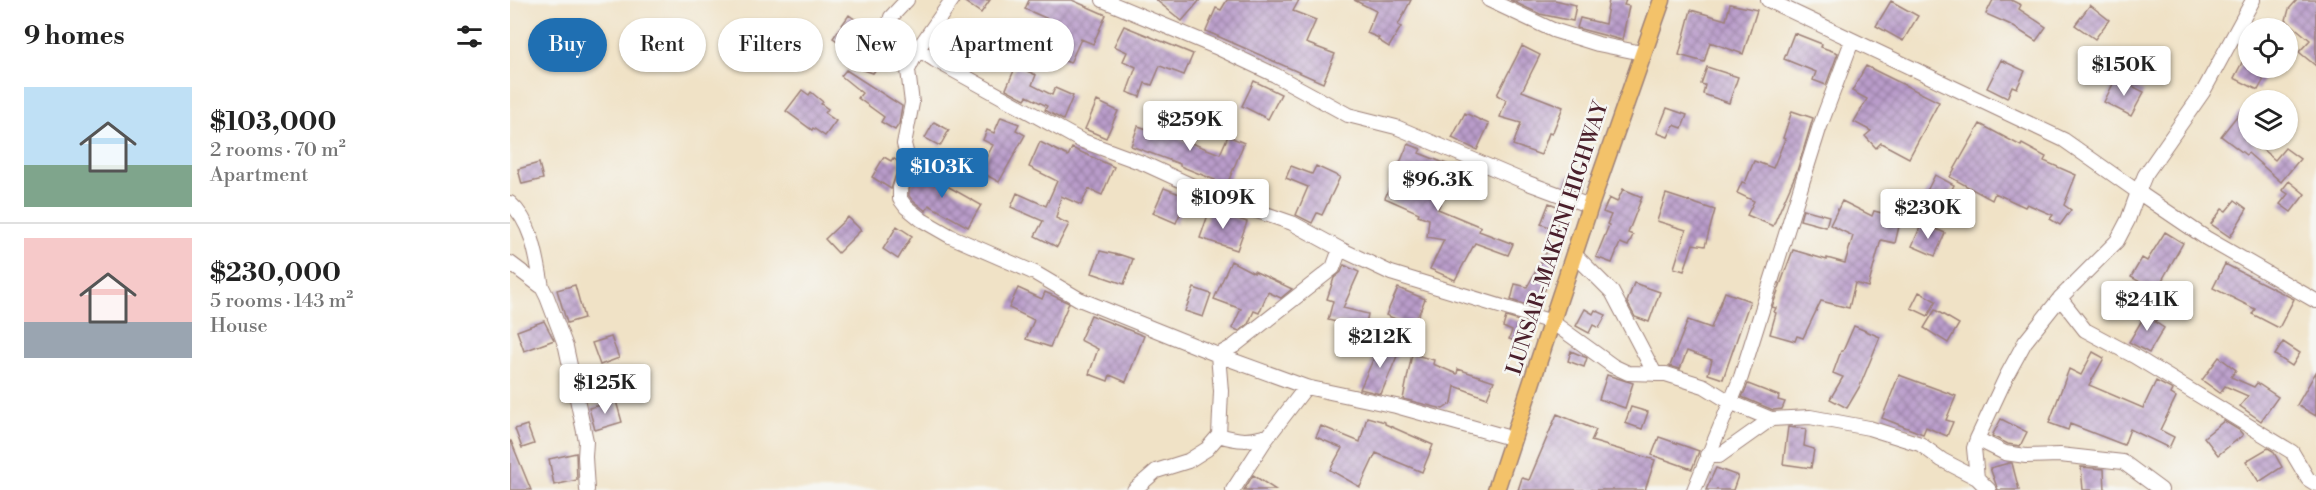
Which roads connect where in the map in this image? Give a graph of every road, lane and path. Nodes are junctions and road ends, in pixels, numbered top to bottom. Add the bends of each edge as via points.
1 (907, 0) edge
2 (952, 0) edge
3 (1103, 0) edge
4 (1489, 0) edge
5 (1662, 0) edge
6 (1768, 0) edge
7 (2253, 0) edge
8 (1852, 40) junction
9 (918, 49) junction
10 (1642, 53) junction
11 (2138, 192) junction
12 (510, 203) edge
13 (1590, 206) junction
14 (1340, 249) junction
15 (1574, 254) junction
16 (510, 262) edge
17 (542, 287) junction
18 (2060, 298) junction
19 (2316, 301) edge
20 (1552, 322) junction
21 (1218, 356) junction
22 (1655, 374) junction
23 (1306, 387) junction
24 (1730, 402) junction
25 (1771, 418) junction
26 (1219, 435) junction
27 (1270, 435) junction
28 (1514, 439) junction
29 (1977, 440) junction
30 (1707, 455) junction
31 (1977, 478) junction
32 (2316, 484) edge
33 (587, 490) edge
34 (1134, 490) edge
35 (1233, 490) edge
36 (1496, 490) edge
37 (1694, 490) edge
38 (1989, 490) edge
39 (2161, 490) edge

1 - 9 street via 891,17 889,26
2 - 9 street
3 - 13 street via 1256,66 1348,115 1396,127
4 - 10 street via 1553,30
5 - 10 main road, LUNSAR-MAKENI HIGHWAY
6 - 8 street
7 - 11 street via 2203,92 2145,175
8 - 11 street via 2064,140
8 - 24 street
9 - 14 street via 1080,140 1219,198 1292,223
9 - 21 street via 908,70 912,103 904,144 909,163 900,188 900,199 906,207 950,236 1035,273 1079,299
10 - 13 main road, LUNSAR-MAKENI HIGHWAY
11 - 18 street via 2117,241
11 - 19 street via 2206,238
12 - 17 street via 525,221
13 - 15 main road, LUNSAR-MAKENI HIGHWAY
14 - 20 street via 1390,273
14 - 21 street via 1333,267
15 - 20 main road, LUNSAR-MAKENI HIGHWAY
15 - 22 street via 1612,292
16 - 17 street
17 - 33 street via 566,347 581,412
18 - 29 street via 2018,352
18 - 32 street via 2085,330 2292,452 2308,479
20 - 22 street via 1612,366 1628,373
20 - 28 main road, LUNSAR-MAKENI HIGHWAY
21 - 23 street
21 - 26 street
22 - 24 street via 1704,386
23 - 27 street
23 - 28 street via 1396,406
24 - 25 street
24 - 30 street
25 - 30 street via 1719,456
25 - 31 street via 1810,417 1869,428 1920,444
26 - 27 street via 1237,441
26 - 34 street via 1207,449 1188,461 1156,471
27 - 35 street
28 - 36 main road, LUNSAR-MAKENI HIGHWAY
29 - 31 street
29 - 39 street via 2005,453 2123,462
30 - 37 street
31 - 38 street

